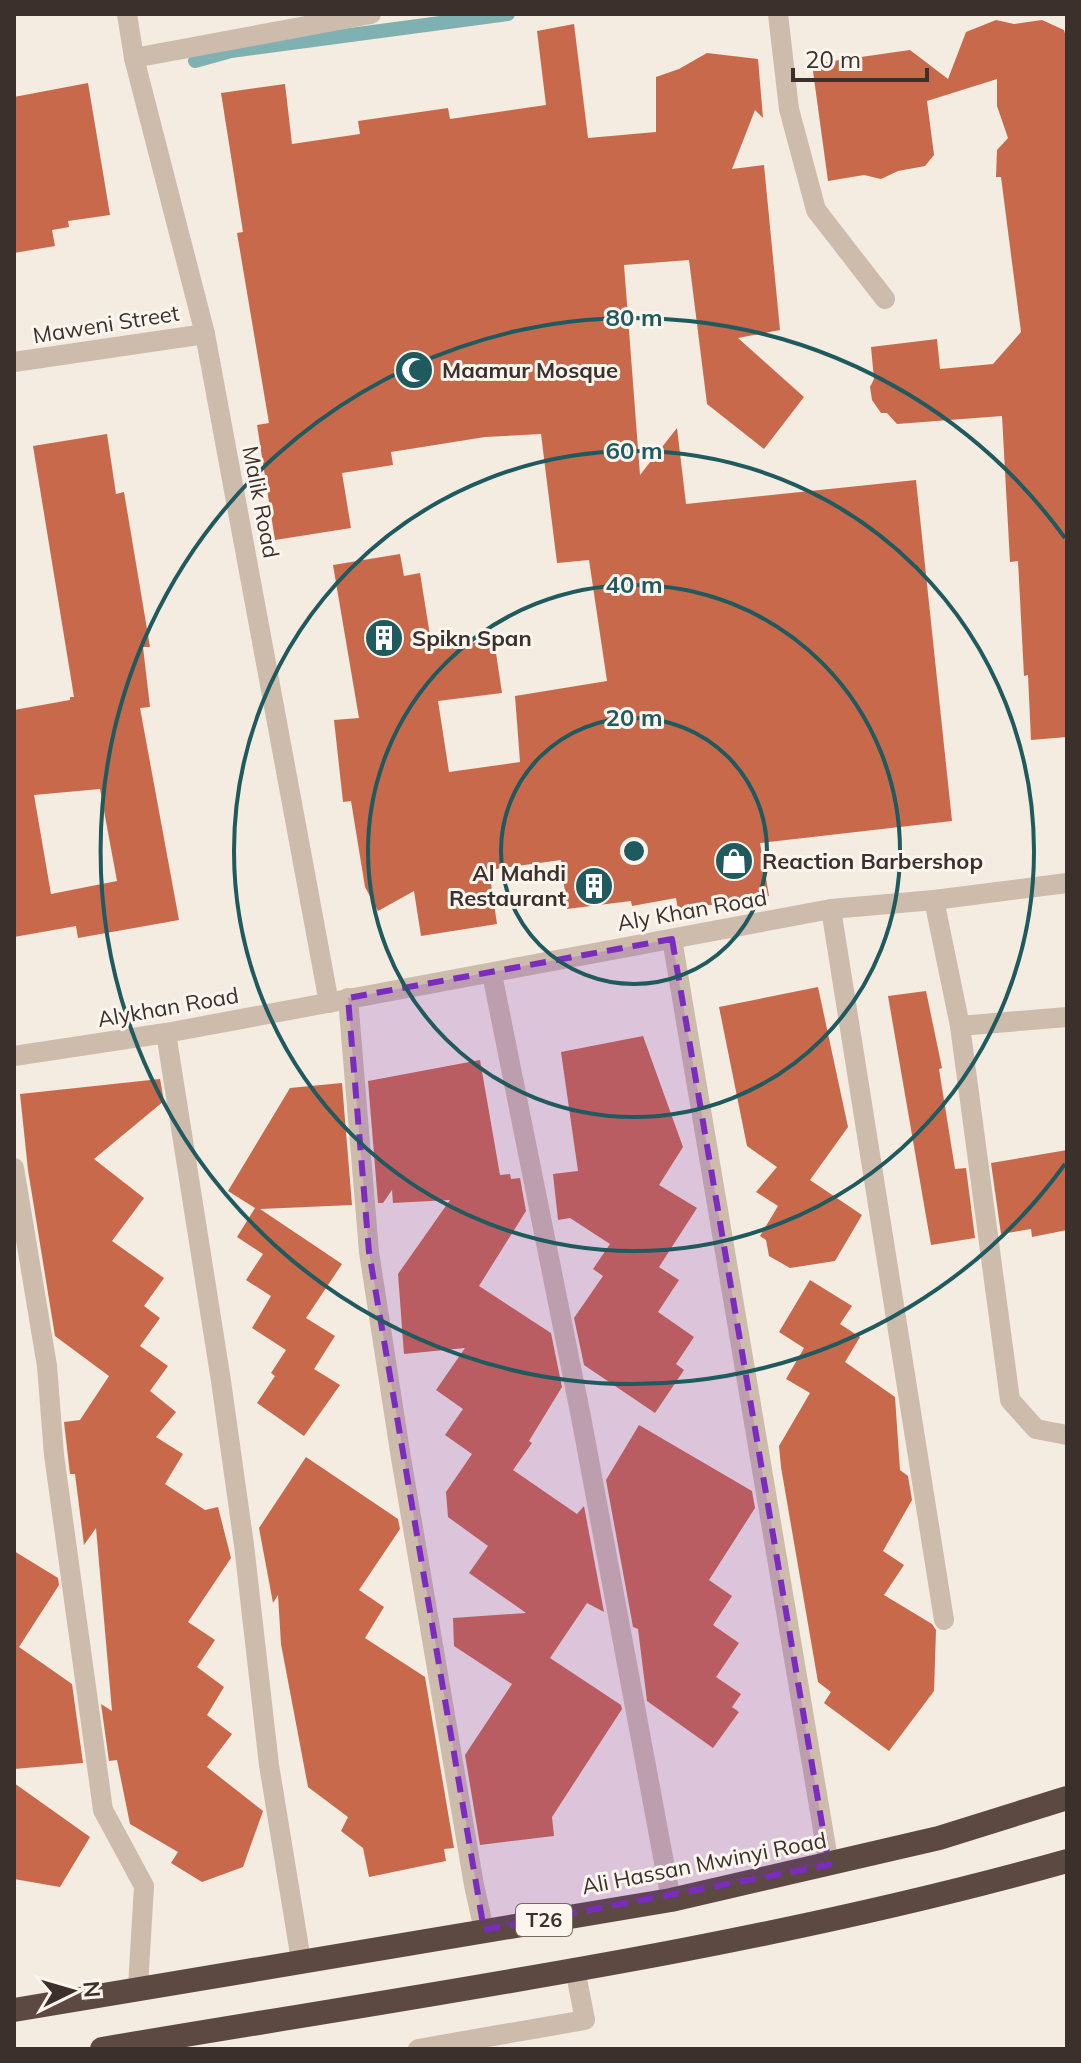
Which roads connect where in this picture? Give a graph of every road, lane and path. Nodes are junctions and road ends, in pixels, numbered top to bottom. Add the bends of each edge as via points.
1 (127, 14) edge
2 (371, 14) edge
3 (778, 14) edge
4 (134, 58) junction
5 (885, 299) dead end
6 (205, 334) junction
7 (14, 362) edge
8 (1067, 883) edge
9 (934, 900) junction
10 (831, 909) junction
11 (672, 939) junction
12 (492, 974) junction
13 (339, 1000) junction
14 (1067, 1017) edge
15 (960, 1026) junction
16 (166, 1033) junction
17 (14, 1056) edge
18 (14, 1168) edge
19 (1067, 1435) edge
20 (944, 1620) dead end
21 (1067, 1798) edge
22 (1067, 1861) edge
23 (829, 1865) junction
24 (671, 1900) junction
25 (484, 1930) junction
26 (301, 1960) junction
27 (575, 1969) junction
28 (138, 1987) junction
29 (14, 2010) edge
30 (102, 2049) edge
31 (418, 2049) edge

1 - 4 street, Malik Road
2 - 4 street
3 - 5 street via 789,109 816,210
4 - 6 street, Malik Road
6 - 7 street, Maweni Street
6 - 13 street, Malik Road
8 - 9 street, Aly Khan Road
9 - 10 street, Aly Khan Road
9 - 15 street
10 - 11 street, Aly Khan Road
10 - 20 street
11 - 12 street, Aly Khan Road
11 - 23 street
12 - 13 street, Aly Khan Road
12 - 24 street
13 - 16 street, Alykhan Road
13 - 25 street, Malik Road via 369,1252
14 - 15 street
15 - 19 street via 1010,1400 1036,1429
16 - 17 street, Alykhan Road
16 - 26 street via 223,1396 269,1765
18 - 28 street via 47,1366 54,1455 103,1810 144,1886
21 - 23 highway, Ali Hassan Mwinyi Road / T26
22 - 27 highway, T26 via 956,1893
23 - 24 highway, Ali Hassan Mwinyi Road / T26
24 - 25 highway, Ali Hassan Mwinyi Road / T26
25 - 26 highway, Ali Hassan Mwinyi Road / T26
26 - 28 highway, Ali Hassan Mwinyi Road / T26
27 - 30 highway, T26
27 - 31 street via 585,2020
28 - 29 highway, Ali Hassan Mwinyi Road / T26

